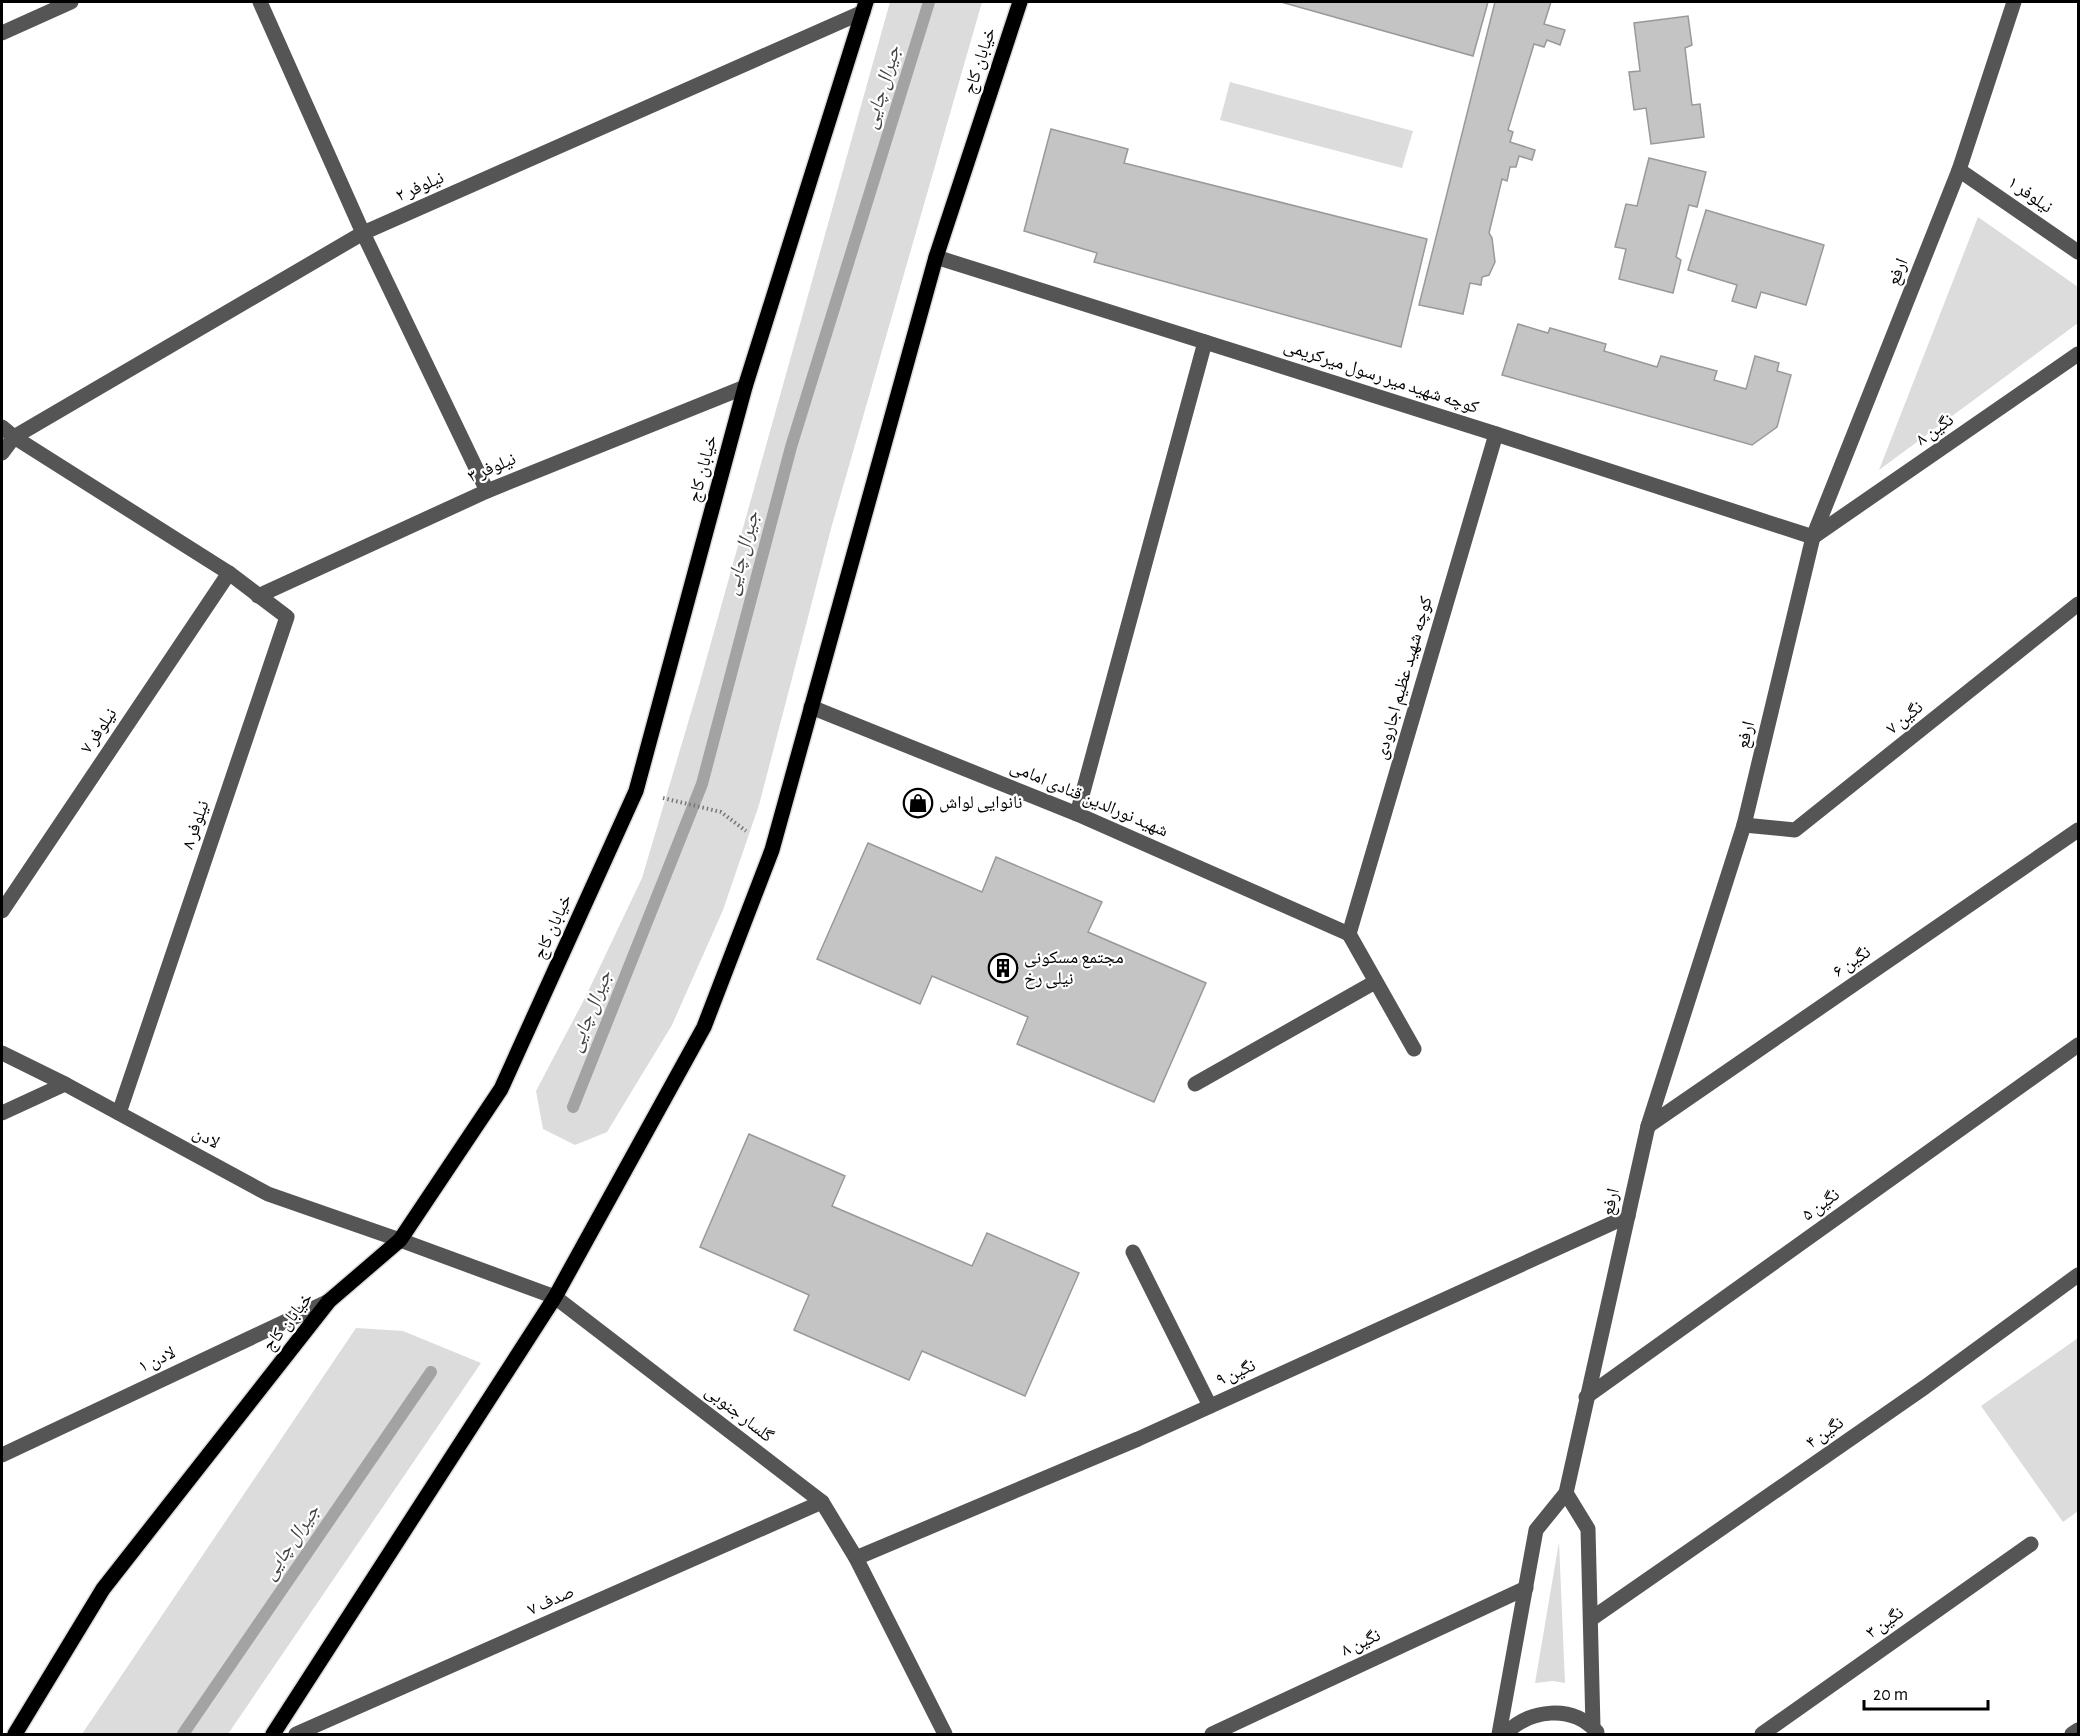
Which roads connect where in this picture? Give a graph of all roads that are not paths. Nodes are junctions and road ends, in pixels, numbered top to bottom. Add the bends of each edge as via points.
1 (71, 2) edge
2 (260, 2) edge
3 (1020, 2) edge
4 (2014, 2) edge
5 (865, 7) edge
6 (2, 33) edge
7 (1959, 170) junction
8 (363, 233) junction
9 (2079, 252) edge
10 (936, 257) junction
11 (1205, 342) junction
12 (2079, 354) edge
13 (745, 387) junction
14 (2, 427) edge
15 (1496, 434) junction
16 (14, 437) junction
17 (2, 453) edge
18 (487, 491) junction
19 (1814, 537) junction
20 (229, 573) junction
21 (258, 596) junction
22 (2079, 604) edge
23 (811, 707) junction
24 (1077, 814) junction
25 (1744, 825) junction
26 (2079, 830) edge
27 (2, 911) edge
28 (1349, 934) junction
29 (1375, 982) junction
30 (2079, 1045) edge
31 (1414, 1049) dead end
32 (2, 1053) edge
33 (65, 1084) junction
34 (1195, 1084) dead end
35 (2, 1113) edge
36 (119, 1113) junction
37 (1648, 1126) junction
38 (1628, 1215) junction
39 (400, 1240) junction
40 (1133, 1252) dead end
41 (2079, 1275) edge
42 (555, 1298) junction
43 (329, 1301) junction
44 (1586, 1397) junction
45 (1210, 1406) junction
46 (2, 1455) edge
47 (1566, 1493) junction
48 (822, 1502) junction
49 (2031, 1544) dead end
50 (856, 1558) junction
51 (1526, 1588) junction
52 (1591, 1620) junction
53 (2079, 1730) edge
54 (1596, 1731) edge
55 (15, 1734) edge
56 (273, 1734) edge
57 (296, 1734) edge
58 (945, 1734) edge
59 (1212, 1734) edge
60 (1499, 1734) edge
61 (1505, 1734) edge
62 (1762, 1734) edge
63 (2072, 1734) edge

1 - 6 street
2 - 8 street
3 - 10 main road, خیابان کاج
4 - 7 street, ارفع
5 - 8 street, نیلوفر ۲
5 - 13 main road, خیابان کاج
7 - 9 street, نیلوفر ۱
7 - 19 street, ارفع
8 - 16 street, نیلوفر ۲
8 - 18 street
10 - 11 street, کوچه شهید میر رسول میرکریمی
10 - 23 main road, خیابان کاج
11 - 15 street, کوچه شهید میر رسول میرکریمی
11 - 24 street
12 - 19 street, نگین ۸
13 - 18 street, نیلوفر ۳
13 - 39 main road, خیابان کاج via 636,791 501,1089
14 - 16 street
15 - 19 street, کوچه شهید میر رسول میرکریمی
15 - 28 street, کوچه شهید عظیم اجارودی
16 - 17 street
16 - 20 street
18 - 21 street, نیلوفر ۳
19 - 25 street, ارفع
20 - 21 street, نیلوفر ۸
20 - 27 street, نیلوفر ۷
21 - 36 street, نیلوفر ۸ via 287,617
22 - 25 street, نگین ۷ via 1795,830
23 - 24 street, شهید نورالدین قنادی امامی
23 - 42 main road, خیابان کاج via 772,850 704,1027
24 - 28 street, شهید نورالدین قنادی امامی
25 - 37 street, ارفع
26 - 37 street, نگین ۶
28 - 29 street
29 - 31 street
29 - 34 street
30 - 44 street, نگین ۵
32 - 33 street, لادن
33 - 35 street
33 - 36 street, لادن
36 - 39 street, لادن via 268,1194
37 - 38 street, ارفع
38 - 44 street, ارفع
38 - 45 street, نگین ۹
39 - 42 street, گلسار جنوبی
39 - 43 main road, خیابان کاج
40 - 45 street
41 - 52 street, نگین ۴
42 - 48 street, گلسار جنوبی
42 - 56 main road, خیابان کاج
43 - 46 street, لادن ۱
43 - 55 main road, خیابان کاج via 103,1589
44 - 47 street, ارفع
45 - 50 street, نگین ۹
47 - 51 street via 1536,1530
47 - 52 street via 1588,1528
48 - 50 street, گلسار جنوبی
48 - 57 street, صدف ۷
49 - 62 street, نگین ۳
50 - 58 street, گلسار جنوبی
51 - 59 street, نگین ۸
51 - 60 street
52 - 54 street
53 - 63 street
54 - 61 street via 1575,1717 1555,1713 1535,1715 1515,1724

